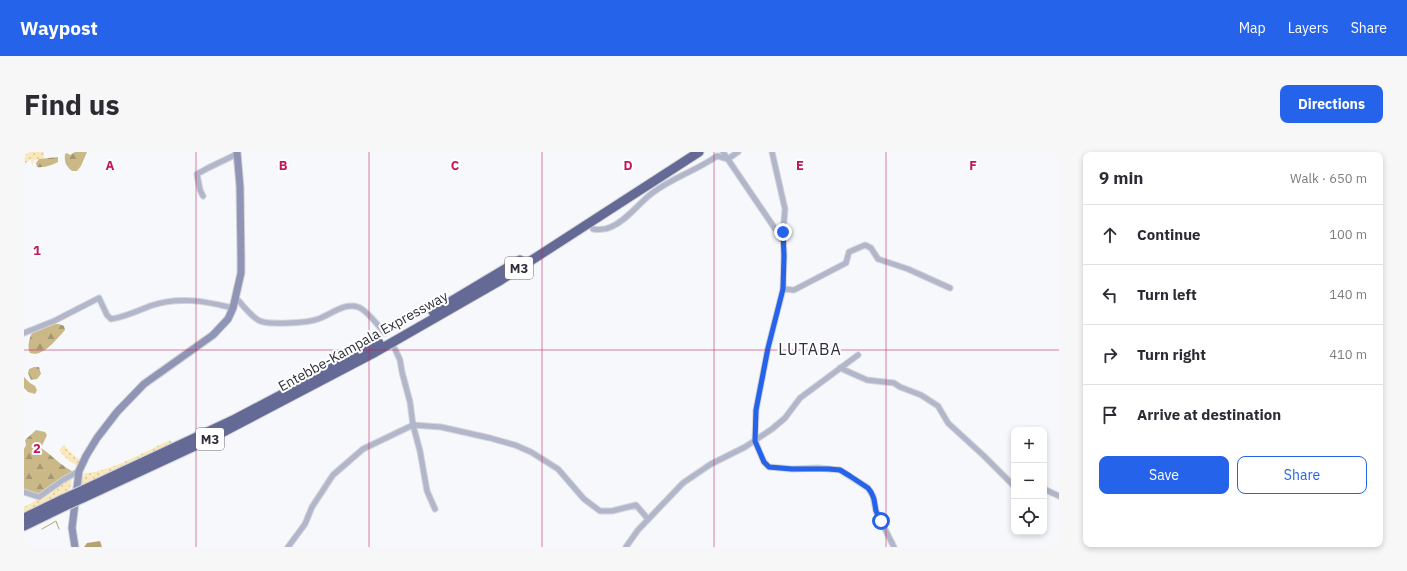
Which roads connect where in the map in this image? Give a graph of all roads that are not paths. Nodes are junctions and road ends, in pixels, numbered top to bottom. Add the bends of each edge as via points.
1 (688, 152) edge
2 (699, 152) edge
3 (723, 152) edge
4 (738, 152) edge
5 (772, 152) edge
6 (237, 153) edge
7 (728, 159) junction
8 (203, 196) dead end
9 (593, 229) dead end
10 (783, 240) junction
11 (950, 288) dead end
12 (783, 289) junction
13 (236, 298) junction
14 (233, 308) junction
15 (24, 333) edge
16 (384, 333) dead end
17 (395, 350) dead end
18 (858, 354) dead end
19 (840, 368) junction
20 (413, 425) junction
21 (755, 441) junction
22 (80, 471) junction
23 (1011, 483) edge
24 (1047, 490) edge
25 (24, 492) edge
26 (83, 494) junction
27 (1059, 496) edge
28 (64, 502) junction
29 (435, 509) dead end
30 (24, 518) edge
31 (648, 519) junction
32 (24, 526) edge
33 (75, 547) edge
34 (288, 547) edge
35 (626, 547) edge
36 (894, 547) edge

1 - 26 highway, Entebbe-Kampala Expressway / M3 via 557,238 404,330 235,419
2 - 26 highway, Entebbe-Kampala Expressway / M3 via 501,280 334,375 208,440
3 - 7 street
4 - 7 street
5 - 10 street via 785,202
6 - 8 street via 198,174
6 - 13 main road via 241,273
7 - 9 street via 717,156 650,194 614,226 604,230
7 - 10 street
10 - 12 street
11 - 12 street via 878,259 871,248 865,246 849,252 846,263 794,290
12 - 21 street via 756,410
13 - 14 main road
13 - 16 street via 259,321 273,323 310,322 344,307 354,306 366,313
14 - 15 street via 179,300 150,306 111,319 99,298
14 - 22 main road via 228,319 213,335 147,382 130,399 97,438
17 - 20 street via 400,360
18 - 19 street
19 - 21 street via 800,398 785,418
19 - 23 street via 867,380 894,383 922,395 938,406 948,423
20 - 29 street via 427,491
20 - 31 street via 441,427 515,445 558,469 584,499 600,511 636,505
20 - 34 street via 363,449 343,466 329,481 312,507 305,524
21 - 31 street via 683,483
21 - 36 street via 764,462 769,467 840,470 868,488
22 - 25 street via 39,497
22 - 33 main road via 72,528
24 - 27 street
26 - 28 highway, Entebbe-Kampala Expressway / M3, bridge
28 - 30 highway, Entebbe-Kampala Expressway / M3
28 - 32 highway, Entebbe-Kampala Expressway / M3
31 - 35 street

